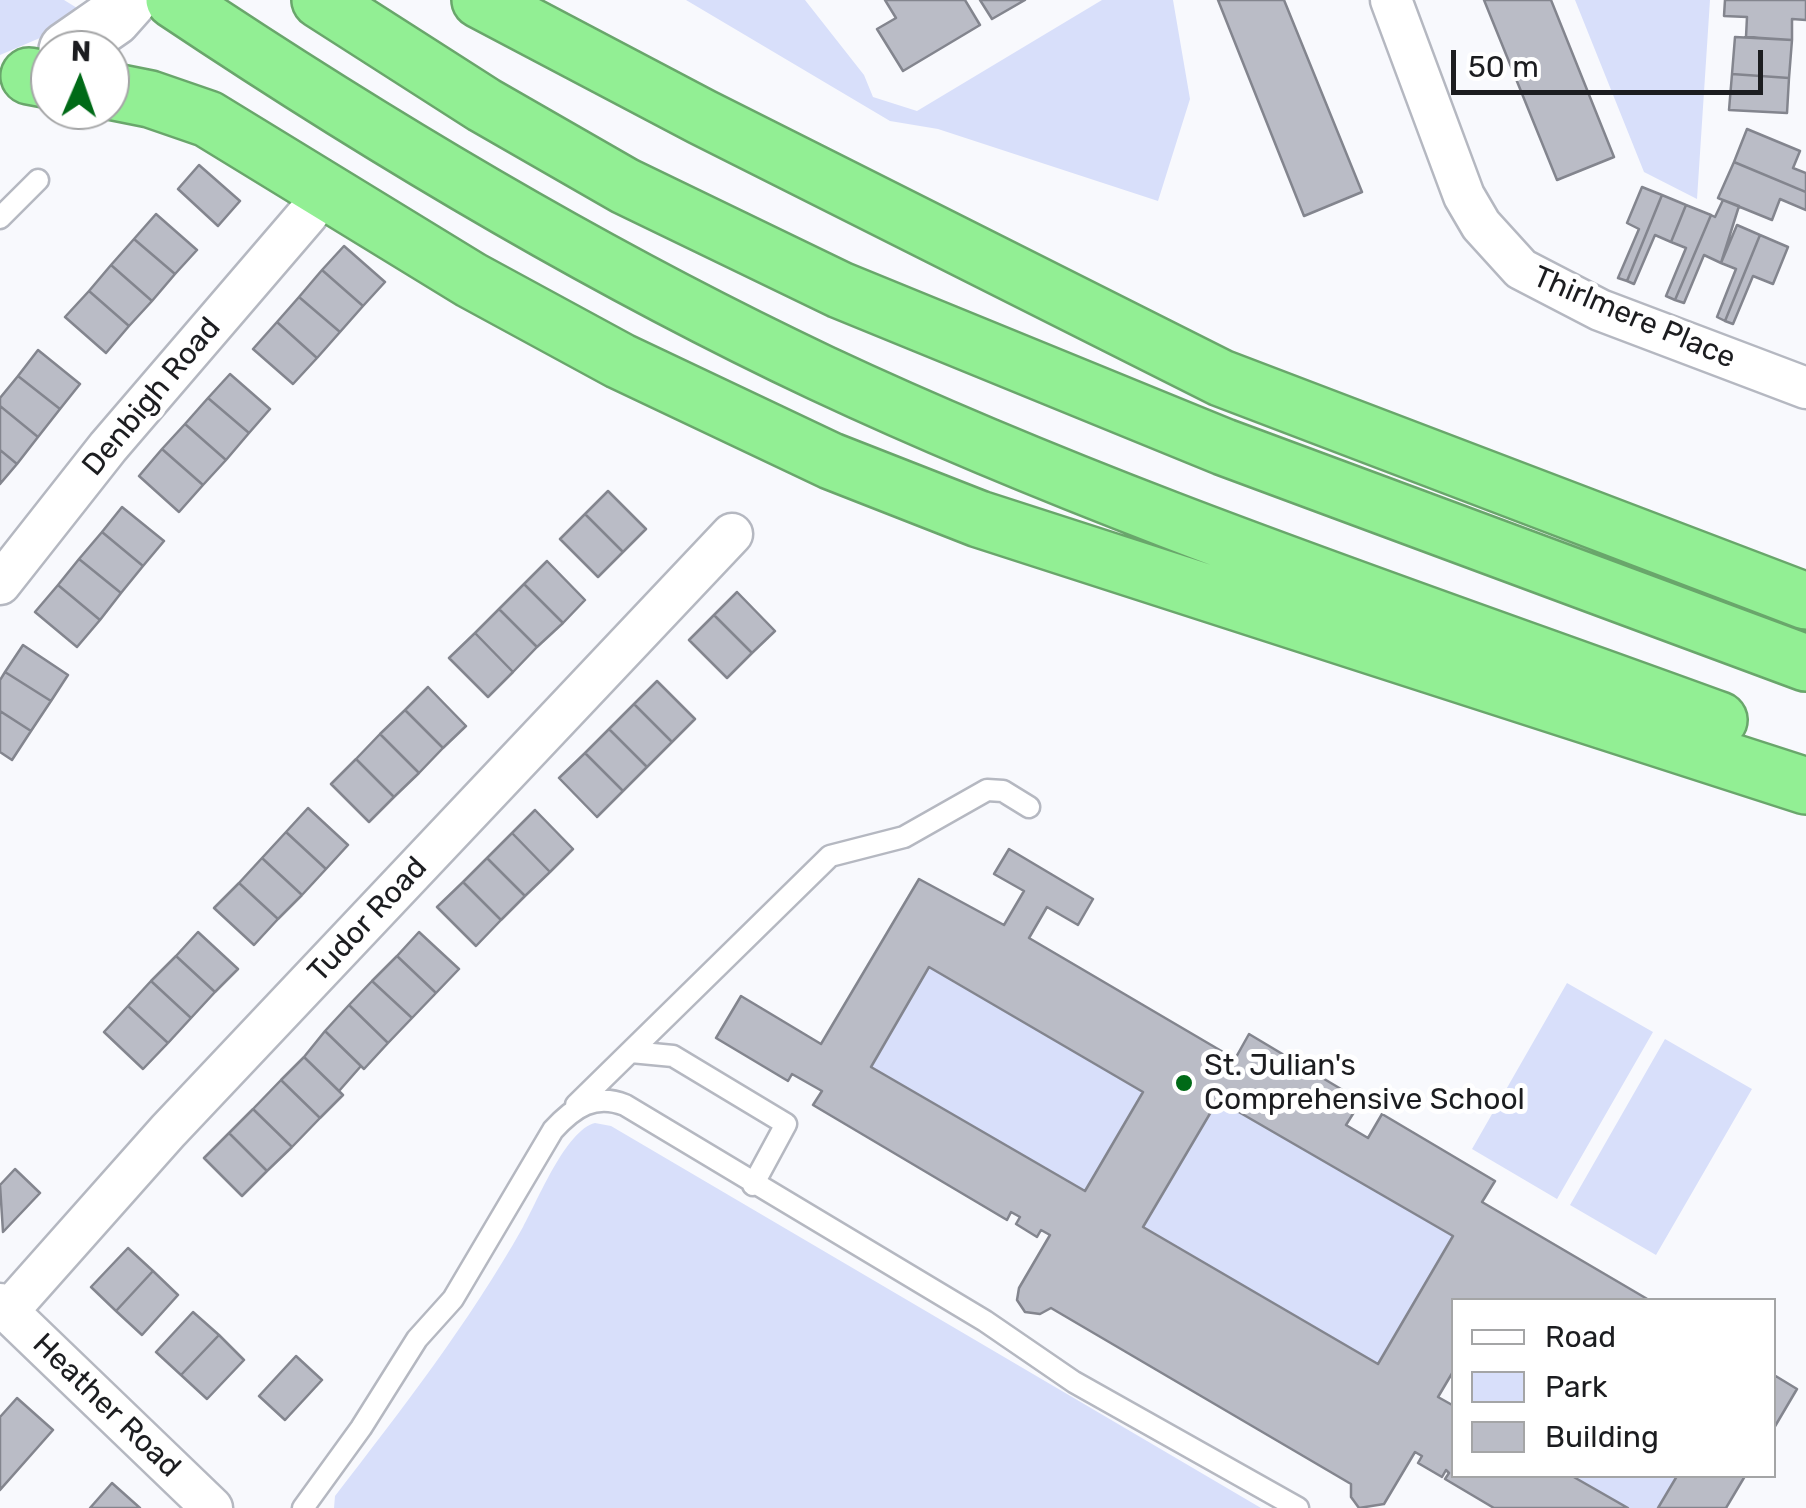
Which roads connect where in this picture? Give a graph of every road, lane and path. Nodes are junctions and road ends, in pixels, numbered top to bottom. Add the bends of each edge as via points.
1 (174, 0) edge
2 (320, 0) edge
3 (480, 0) edge
4 (1392, 0) edge
5 (121, 9) edge
6 (93, 30) edge
7 (130, 95) edge
8 (38, 180) dead end
9 (308, 214) dead end
10 (0, 218) edge
11 (1806, 388) edge
12 (732, 534) dead end
13 (0, 584) edge
14 (1806, 601) edge
15 (1806, 663) edge
16 (1806, 752) edge
17 (1806, 786) edge
18 (1029, 806) dead end
19 (631, 1052) junction
20 (568, 1113) junction
21 (753, 1185) junction
22 (4, 1307) edge
23 (212, 1508) edge
24 (302, 1508) edge
25 (1298, 1508) edge

1 - 16 highway via 350,118 590,258 822,374 1055,474
2 - 15 highway via 626,186 858,298 1224,447
3 - 14 highway via 1221,378
4 - 11 street, Thirlmere Place via 1464,196 1520,269 1600,310
5 - 6 main road
7 - 17 highway via 208,120 471,280 620,361 831,461 979,520
8 - 10 lane
9 - 13 street, Denbigh Road via 108,446
12 - 22 street, Tudor Road
18 - 19 lane via 986,790 904,837 830,856
19 - 20 lane
19 - 21 lane via 673,1056 786,1124
20 - 21 lane via 590,1102 621,1103
20 - 24 lane via 453,1299 416,1339 362,1428
21 - 25 lane via 1074,1382
22 - 23 street, Heather Road

